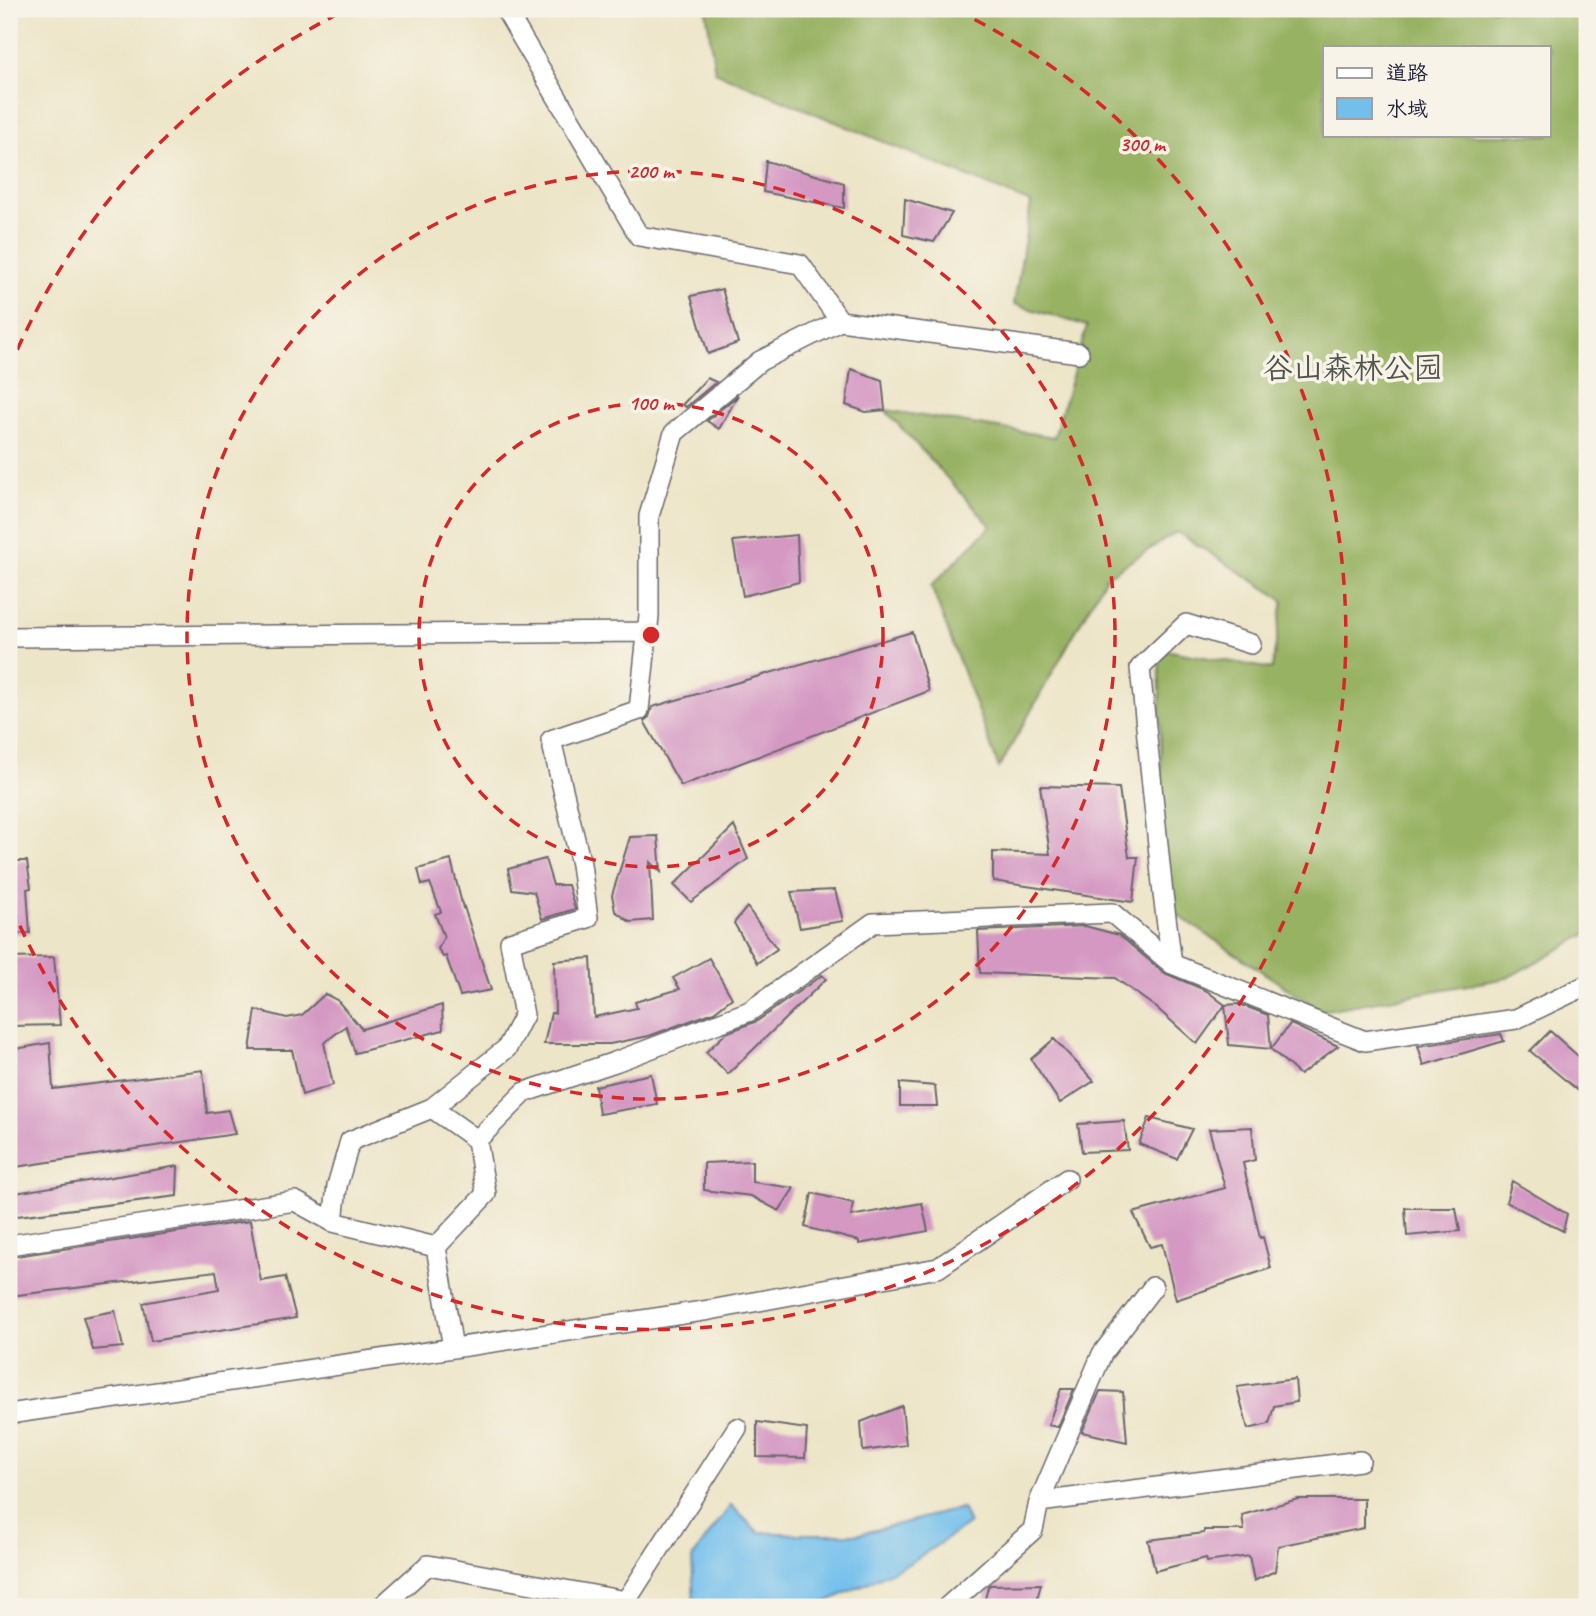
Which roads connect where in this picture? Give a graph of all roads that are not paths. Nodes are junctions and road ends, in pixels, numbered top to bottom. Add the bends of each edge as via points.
1 (505, 9) edge
2 (840, 321) junction
3 (1079, 353) dead end
4 (647, 632) junction
5 (9, 636) edge
6 (1251, 644) dead end
7 (1172, 964) junction
8 (1587, 985) edge
9 (432, 1108) junction
10 (477, 1140) junction
11 (1067, 1180) dead end
12 (333, 1222) junction
13 (9, 1245) edge
14 (436, 1247) junction
15 (1153, 1287) dead end
16 (453, 1348) junction
17 (9, 1414) edge
18 (737, 1428) dead end
19 (1360, 1461) dead end
20 (1040, 1502) junction
21 (381, 1607) edge
22 (947, 1607) edge

1 - 2 street via 639,236 800,264
2 - 3 street
2 - 4 street via 760,361 674,433 649,516
4 - 5 street
4 - 9 street via 639,710 551,740 588,918 510,942 524,1014 507,1048
6 - 7 street via 1186,624 1140,668
7 - 8 street via 1365,1041 1516,1019
7 - 10 street via 1112,913 873,923 750,1011 525,1092
9 - 10 street
9 - 12 street via 350,1141
10 - 14 street via 486,1194
11 - 16 street via 938,1268 710,1310
12 - 13 street via 295,1201
12 - 14 street
14 - 16 street
15 - 20 street via 1102,1354
16 - 17 street
18 - 21 street via 626,1601 428,1565
19 - 20 street
20 - 22 street via 1033,1530

